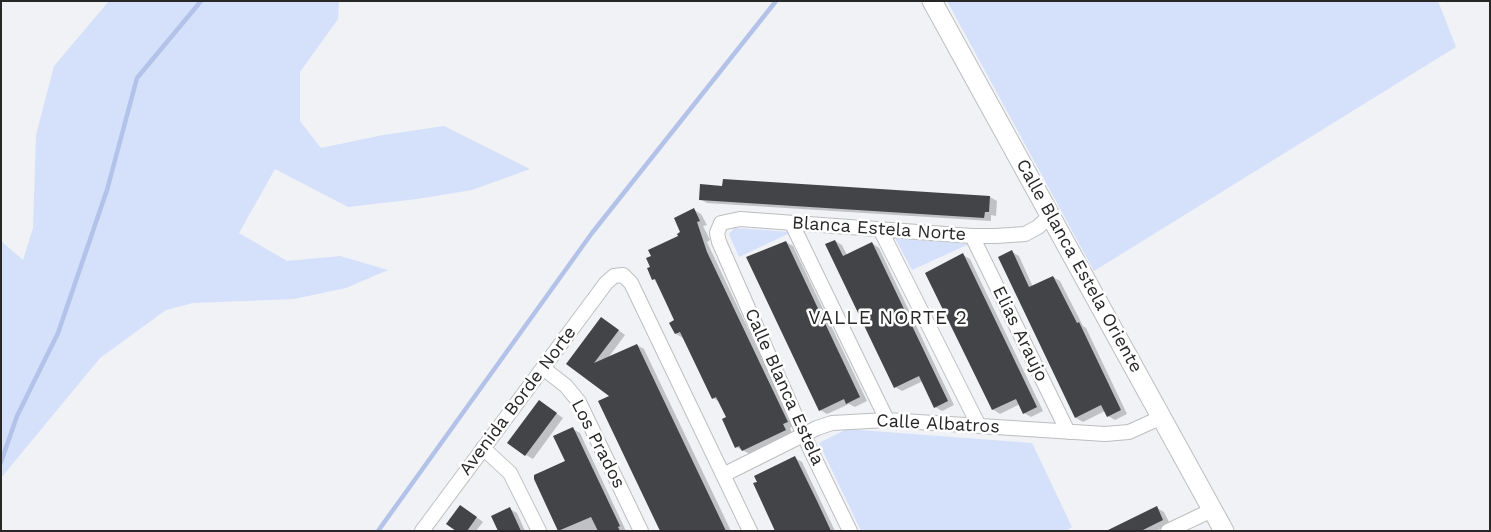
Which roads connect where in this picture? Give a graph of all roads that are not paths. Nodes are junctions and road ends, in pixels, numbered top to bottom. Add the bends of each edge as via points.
1 (932, 1) edge
2 (1051, 215) junction
3 (792, 224) junction
4 (880, 229) junction
5 (972, 236) junction
6 (719, 242) joint
7 (543, 368) junction
8 (1162, 417) junction
9 (887, 420) junction
10 (979, 426) junction
11 (1068, 432) junction
12 (805, 434) junction
13 (484, 448) junction
14 (723, 475) junction
15 (1212, 510) junction
16 (425, 530) edge
17 (539, 531) edge
18 (641, 531) edge
19 (750, 531) edge
20 (850, 531) edge
21 (1168, 531) edge
22 (1224, 531) edge

1 - 2 street, Calle Blanca Estela Oriente
2 - 5 street, Blanca Estela Norte via 1025,234
2 - 8 street, Calle Blanca Estela Oriente
3 - 4 street, Blanca Estela Norte
3 - 6 street, Blanca Estela Norte via 726,220 718,228
3 - 9 street
4 - 5 street, Blanca Estela Norte
4 - 10 street
5 - 11 street, Elias Araujo
6 - 12 street, Calle Blanca Estela
7 - 13 street, Avenida Borde Norte
7 - 14 street, Avenida Borde Norte via 606,283 617,275 627,277
7 - 18 street, Los Prados via 566,386 579,402
8 - 11 street, Calle Albatros via 1129,432
8 - 15 street, Calle Blanca Estela Oriente
9 - 10 street, Calle Albatros
9 - 12 street, Calle Albatros via 832,423
10 - 11 street, Calle Albatros
12 - 14 street, Calle Albatros
12 - 20 street, Calle Blanca Estela
13 - 16 street, Avenida Borde Norte
13 - 17 street via 510,473
14 - 19 street
15 - 21 street
15 - 22 street, Calle Blanca Estela Oriente

